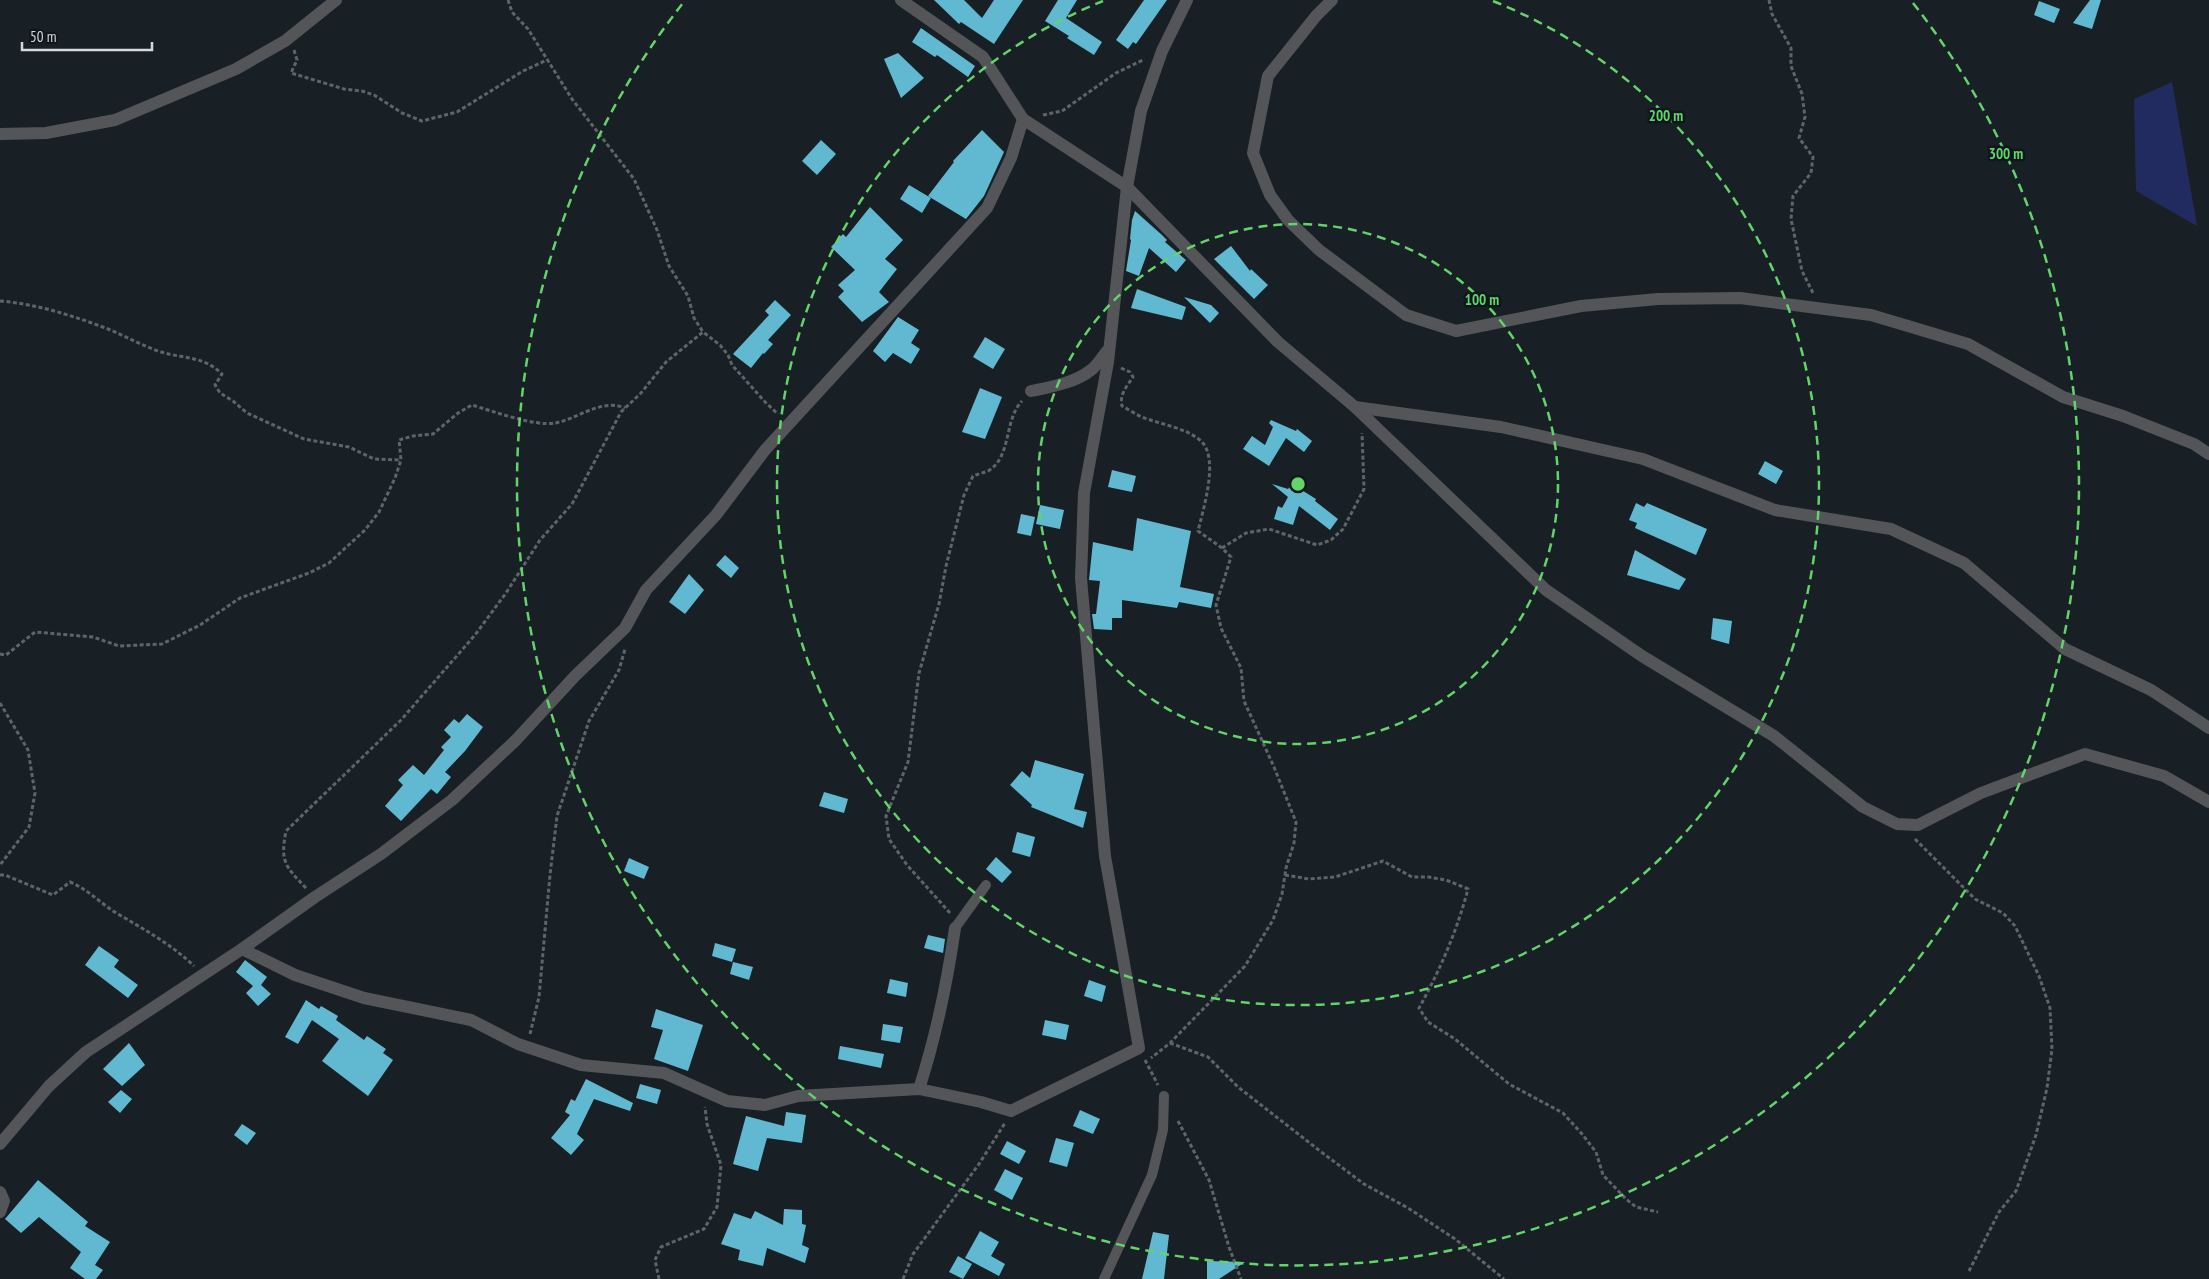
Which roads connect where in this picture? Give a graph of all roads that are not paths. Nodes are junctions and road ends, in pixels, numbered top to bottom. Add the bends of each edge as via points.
1 (336, 0) edge
2 (901, 0) edge
3 (1187, 0) edge
4 (1332, 0) edge
5 (1023, 119) junction
6 (0, 134) edge
7 (1127, 187) junction
8 (1108, 355) junction
9 (1031, 392) road end
10 (1355, 406) junction
11 (2209, 454) edge
12 (2209, 728) edge
13 (2209, 802) edge
14 (986, 885) dead end
15 (954, 928) joint
16 (242, 949) junction
17 (919, 1089) junction
18 (1164, 1096) road end
19 (0, 1144) edge
20 (0, 1192) edge
21 (0, 1212) edge
22 (1104, 1279) edge

1 - 6 street via 285,41 236,69 115,120 46,133
2 - 5 street via 982,58
3 - 7 street via 1162,51 1141,111
4 - 11 street via 1268,76 1253,153 1270,195 1288,220 1319,250 1406,315 1456,331 1581,306 1658,299 1740,298 1871,315 1968,344 2063,397 2123,416 2194,444
5 - 7 street
5 - 16 street via 1010,158 987,208 765,450 716,515 646,590 624,628 516,740 452,800 381,854
7 - 8 street
7 - 10 street via 1278,342
8 - 9 street via 1082,375 1063,384
8 - 17 street via 1084,493 1081,578 1106,856 1139,1048 1012,1111
10 - 12 street via 1501,427 1644,459 1775,510 1891,529 1964,564 2065,648 2151,690
10 - 13 street via 1546,590 1642,656 1774,736 1863,807 1897,824 1918,825 1981,794 2085,754 2164,776
14 - 15 lane
15 - 17 street via 947,984
16 - 17 street via 295,975 364,998 471,1020 526,1047 581,1065 664,1073 727,1101 765,1105 798,1096
16 - 19 street via 86,1052 50,1086
18 - 22 lane via 1162,1130 1152,1175
20 - 21 street via 4,1201

